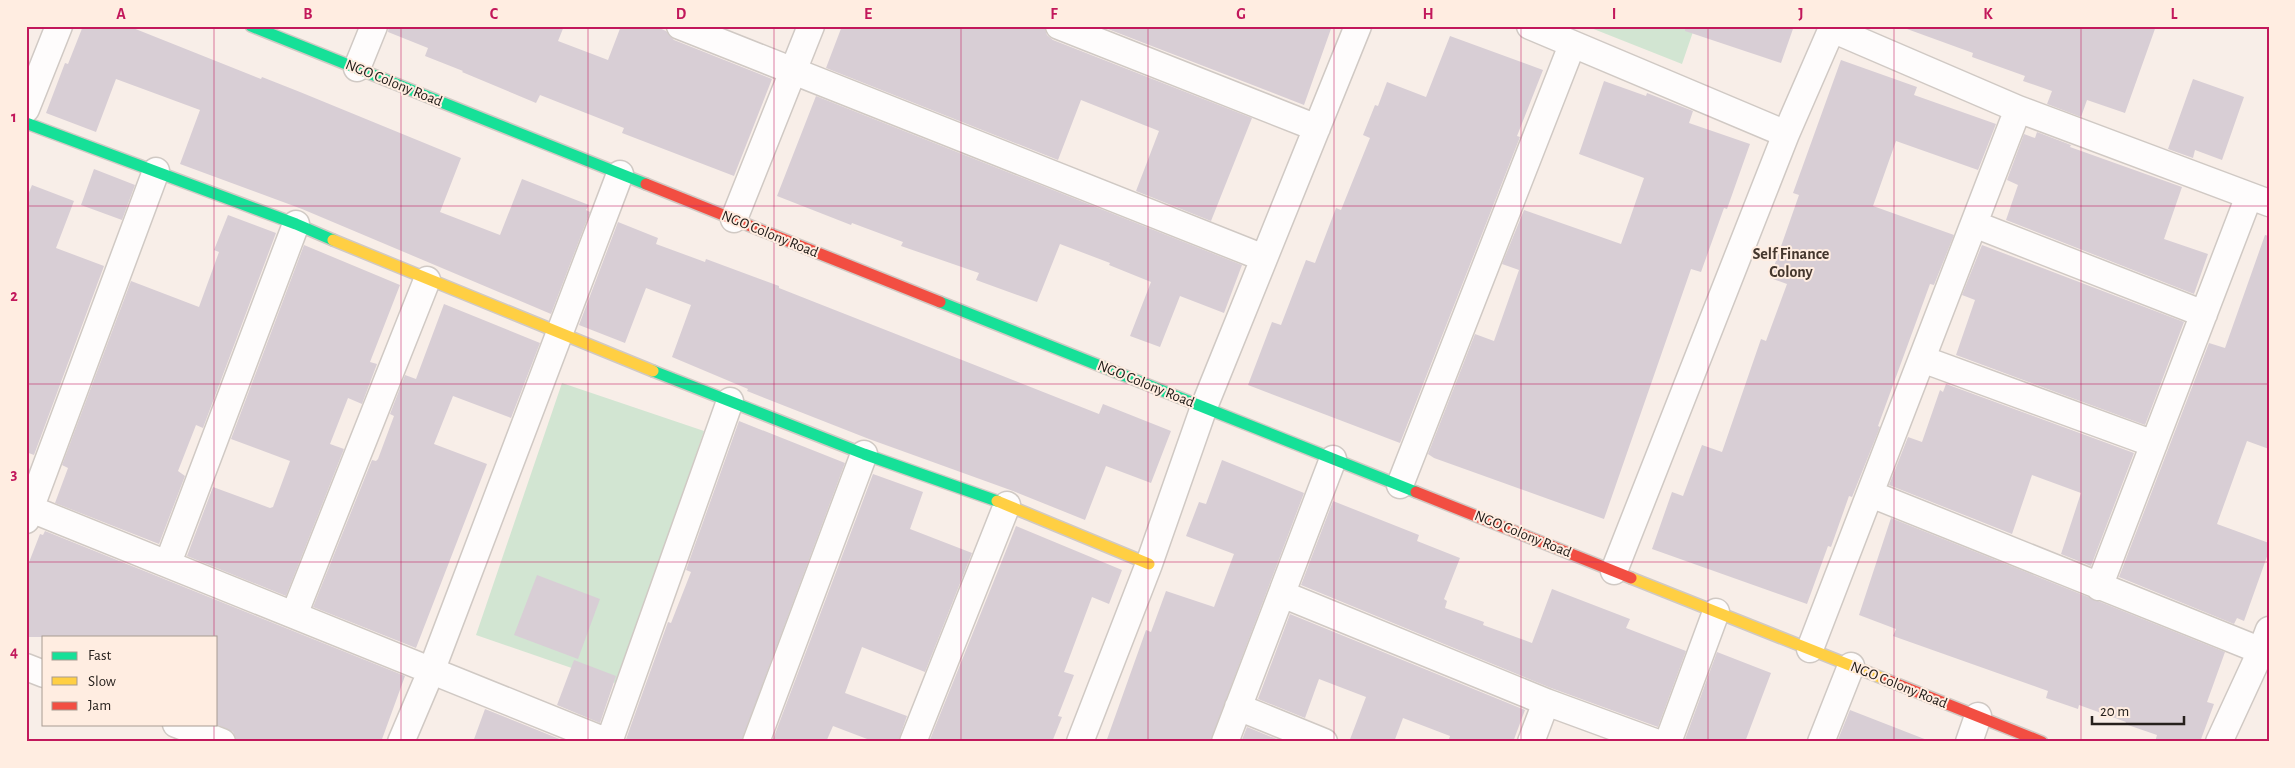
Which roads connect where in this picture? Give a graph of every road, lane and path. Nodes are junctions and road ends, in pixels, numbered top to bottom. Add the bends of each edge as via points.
1 (59, 26) edge
2 (251, 26) edge
3 (374, 26) edge
4 (680, 26) edge
5 (811, 26) edge
6 (1059, 26) edge
7 (1358, 26) edge
8 (1530, 26) edge
9 (1833, 28) edge
10 (1572, 45) junction
11 (357, 68) junction
12 (794, 72) junction
13 (26, 109) edge
14 (2018, 109) junction
15 (26, 124) edge
16 (1317, 128) junction
17 (1786, 134) junction
18 (156, 171) junction
19 (620, 174) junction
20 (2259, 200) edge
21 (734, 219) junction
22 (296, 224) junction
23 (1974, 224) junction
24 (1264, 258) junction
25 (427, 280) junction
26 (2204, 314) junction
27 (558, 334) junction
28 (1922, 360) junction
29 (730, 401) junction
30 (1204, 407) junction
31 (2154, 444) junction
32 (864, 454) junction
33 (1332, 459) junction
34 (1400, 485) junction
35 (1870, 494) junction
36 (1006, 505) junction
37 (28, 512) edge
38 (168, 563) junction
39 (1149, 564) junction
40 (1614, 571) junction
41 (2099, 587) junction
42 (1282, 594) junction
43 (1716, 612) junction
44 (294, 615) junction
45 (2266, 645) edge
46 (1810, 649) junction
47 (1851, 666) junction
48 (26, 667) edge
49 (432, 669) junction
50 (42, 673) edge
51 (1546, 702) junction
52 (1238, 707) junction
53 (1978, 716) junction
54 (181, 726) edge
55 (222, 742) edge
56 (402, 742) edge
57 (609, 742) edge
58 (756, 742) edge
59 (913, 742) edge
60 (1080, 742) edge
61 (1225, 742) edge
62 (1324, 742) edge
63 (1531, 742) edge
64 (1655, 742) edge
65 (1668, 742) edge
66 (1821, 742) edge
67 (1969, 742) edge
68 (2042, 742) edge
69 (2218, 742) edge

1 - 13 street
2 - 11 street, NGO Colony Road
3 - 11 street
4 - 12 street
5 - 12 street
6 - 16 street
7 - 16 street
8 - 10 street
9 - 14 street
9 - 17 street
10 - 17 street
10 - 34 street
11 - 19 street, NGO Colony Road
12 - 21 street
12 - 24 street
14 - 20 street
14 - 23 street
15 - 18 street
16 - 24 street
17 - 40 street
18 - 22 street
18 - 37 street
19 - 21 street, NGO Colony Road
19 - 27 street
20 - 26 street
21 - 30 street, NGO Colony Road
22 - 25 street
22 - 38 street
23 - 26 street
23 - 28 street
24 - 30 street
25 - 27 street
25 - 44 street
26 - 31 street
27 - 29 street
27 - 49 street
28 - 31 street
28 - 35 street
29 - 32 street
29 - 57 street
30 - 33 street, NGO Colony Road
30 - 39 street
31 - 41 street
32 - 36 street
32 - 58 street
33 - 34 street, NGO Colony Road
33 - 42 street
34 - 40 street, NGO Colony Road
35 - 41 street
35 - 46 street
36 - 39 street
36 - 59 street
37 - 38 street
38 - 44 street
39 - 60 street
40 - 43 street, NGO Colony Road
41 - 45 street
42 - 51 street
42 - 52 street
43 - 46 street, NGO Colony Road
43 - 65 street
44 - 49 street
45 - 69 street
46 - 47 street, NGO Colony Road
47 - 53 street, NGO Colony Road
47 - 66 street
48 - 50 street
49 - 56 street
49 - 57 street
51 - 63 street
51 - 64 street
52 - 61 street
52 - 62 street
53 - 67 street
53 - 68 street, NGO Colony Road
54 - 55 street

